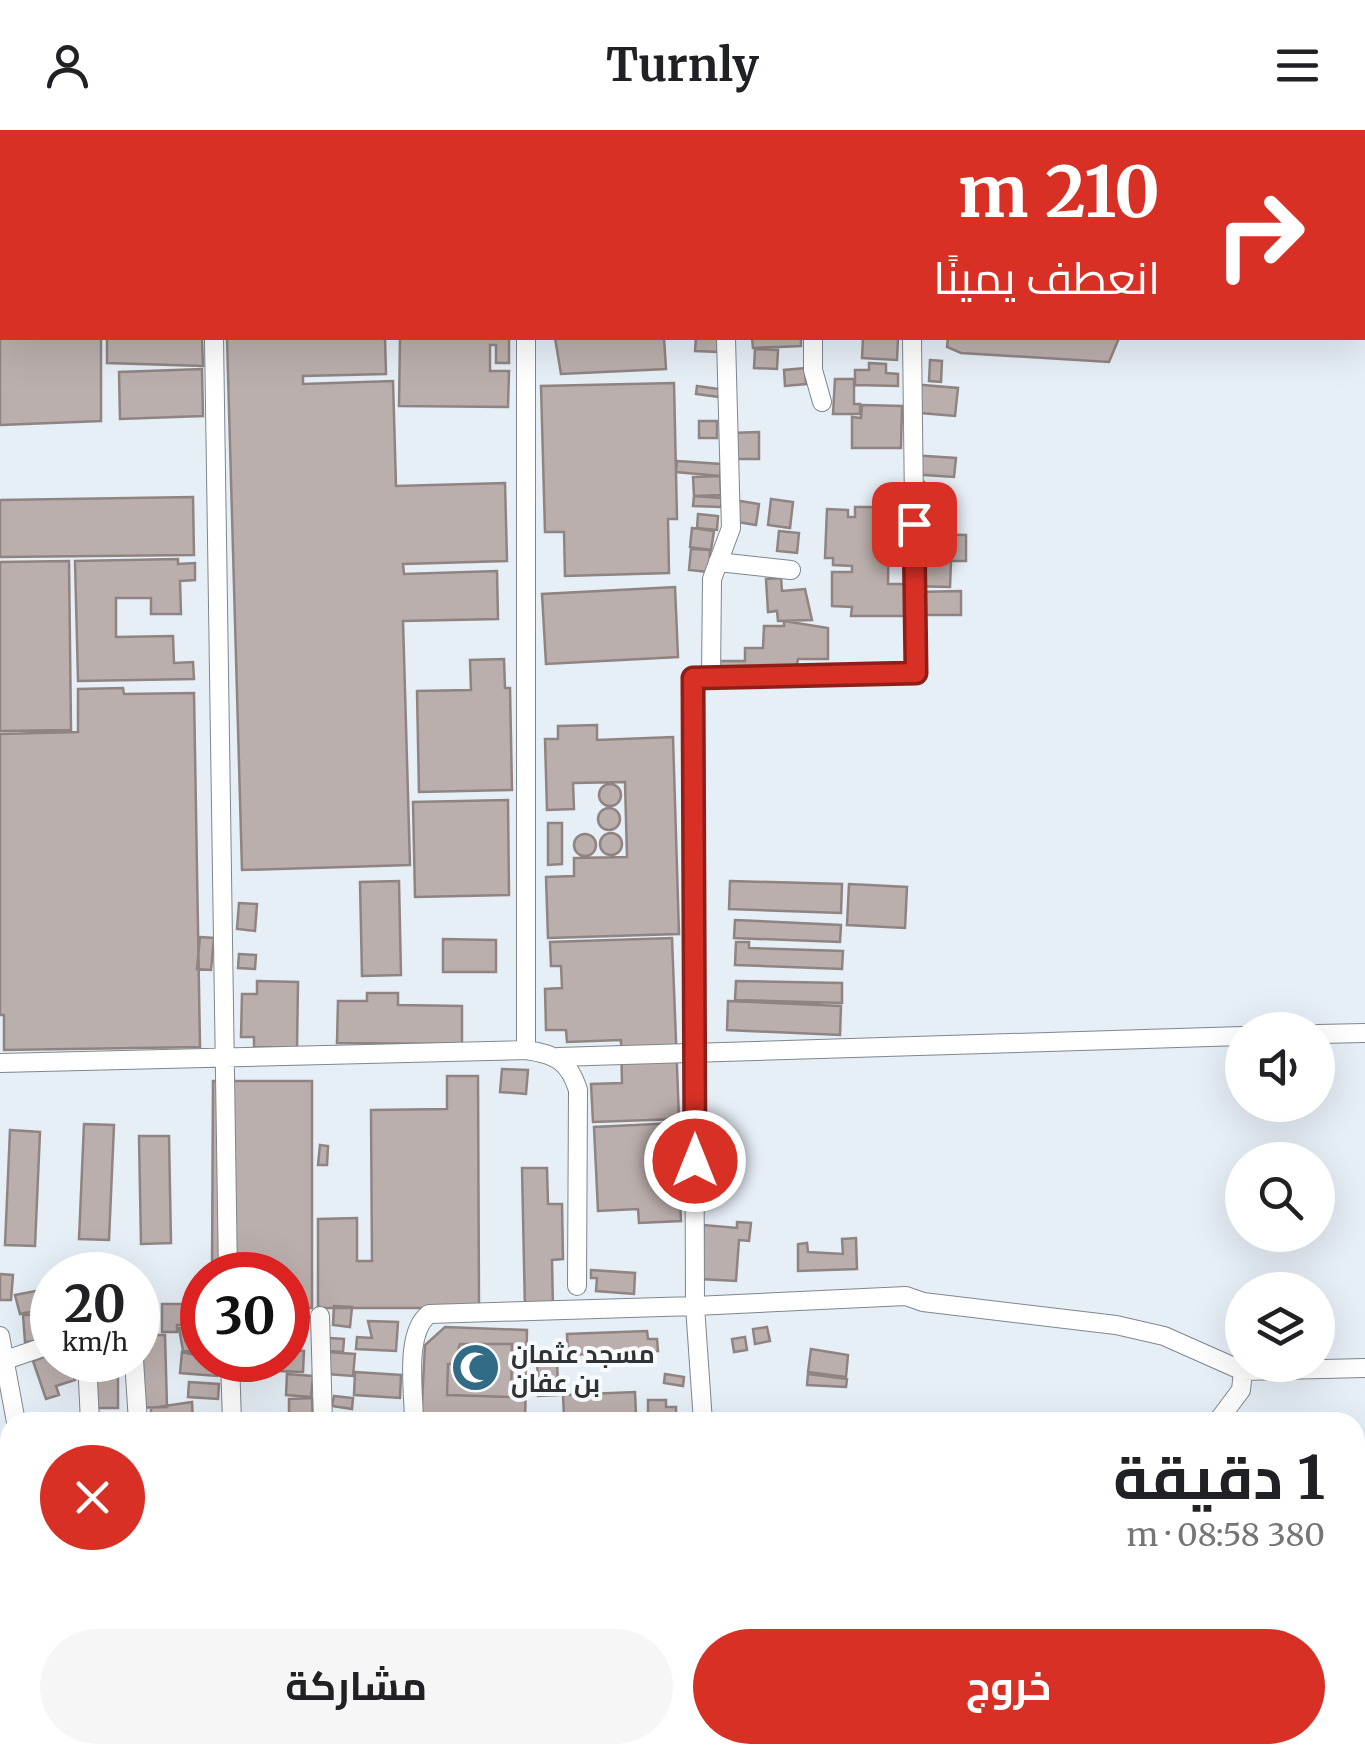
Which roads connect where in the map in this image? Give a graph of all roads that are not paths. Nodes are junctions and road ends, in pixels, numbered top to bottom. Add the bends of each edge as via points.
1 (214, 340) edge
2 (526, 340) edge
3 (726, 340) edge
4 (813, 340) edge
5 (912, 340) edge
6 (822, 402) dead end
7 (718, 562) junction
8 (790, 570) dead end
9 (711, 678) junction
10 (1365, 1033) edge
11 (1335, 1034) edge
12 (1225, 1036) edge
13 (526, 1050) junction
14 (694, 1052) junction
15 (558, 1057) junction
16 (223, 1058) junction
17 (0, 1064) edge
18 (227, 1252) edge
19 (577, 1286) dead end
20 (695, 1306) junction
21 (320, 1316) dead end
22 (0, 1336) edge
23 (30, 1352) edge
24 (3, 1361) edge
25 (1225, 1363) edge
26 (1365, 1368) edge
27 (1335, 1369) edge
28 (87, 1382) edge
29 (135, 1382) edge
30 (231, 1382) edge
31 (1242, 1382) edge
32 (14, 1412) edge
33 (89, 1412) edge
34 (137, 1412) edge
35 (232, 1412) edge
36 (323, 1412) edge
37 (414, 1412) edge
38 (703, 1412) edge
39 (1224, 1412) edge

1 - 16 street
2 - 13 street
3 - 7 street via 731,528
4 - 6 street
5 - 9 street via 916,673
7 - 8 street
7 - 9 street
9 - 14 street via 693,678
10 - 11 street
12 - 14 street
13 - 15 street
13 - 16 street
14 - 15 street
14 - 20 street
15 - 19 street via 578,1090
16 - 17 street
16 - 18 street
20 - 25 street via 906,1296 1116,1325 1164,1336
20 - 37 street via 429,1314 416,1337
20 - 38 street
21 - 36 street
22 - 24 street
23 - 24 street
24 - 32 street
26 - 27 street
28 - 33 street
29 - 34 street
30 - 35 street
31 - 39 street

